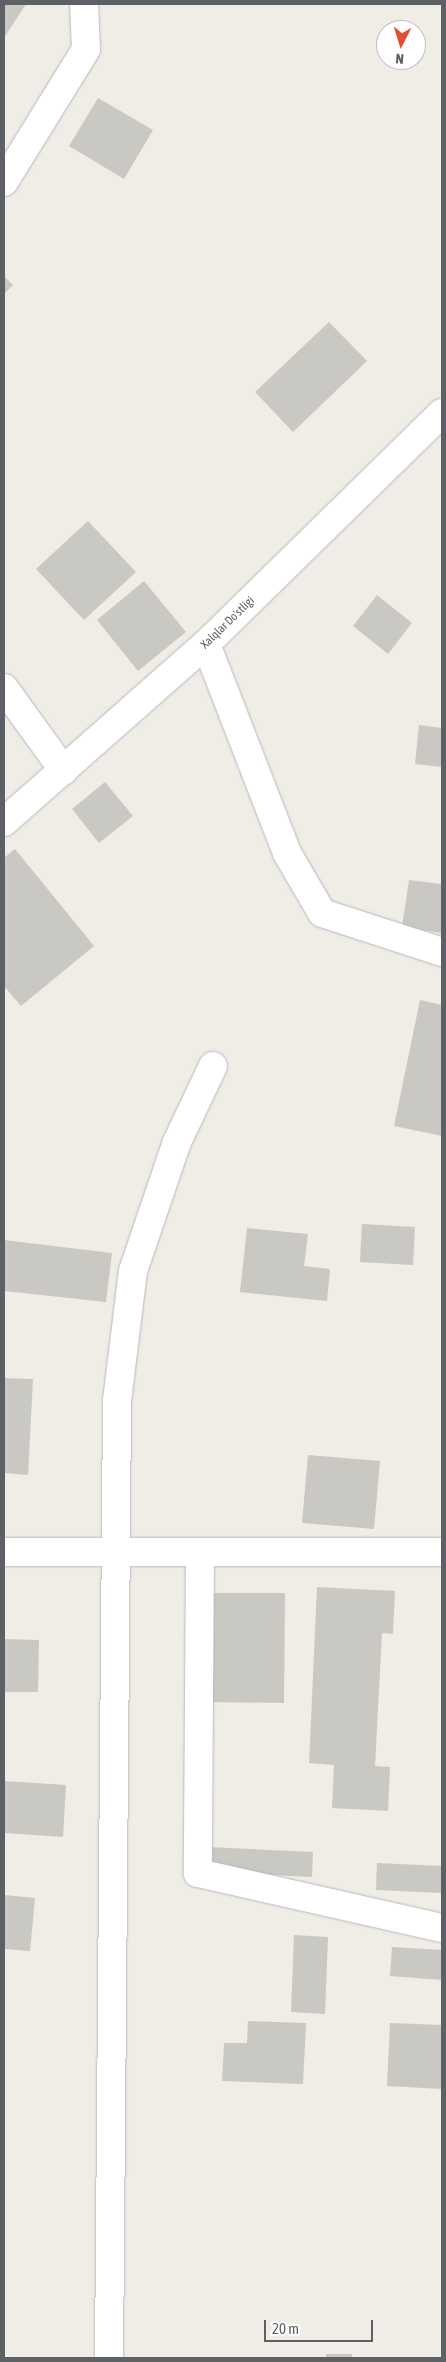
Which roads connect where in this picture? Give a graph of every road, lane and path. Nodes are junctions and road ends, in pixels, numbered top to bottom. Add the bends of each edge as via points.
1 (84, 4) edge
2 (4, 182) edge
3 (442, 413) edge
4 (206, 644) junction
5 (4, 688) edge
6 (64, 771) junction
7 (4, 822) edge
8 (442, 952) edge
9 (213, 1066) dead end
10 (4, 1552) edge
11 (442, 1552) edge
12 (117, 1553) junction
13 (200, 1553) junction
14 (442, 1928) edge
15 (110, 2358) edge

1 - 2 street via 86,50
3 - 4 street, Xalqlar Do'stligi
4 - 6 street, Xalqlar Do'stligi
4 - 8 street via 286,853 322,913
5 - 6 street
6 - 7 street, Xalqlar Do'stligi
9 - 12 street via 177,1142 133,1271 117,1401
10 - 12 street
11 - 13 street
12 - 13 street
12 - 15 street
13 - 14 street via 198,1873

